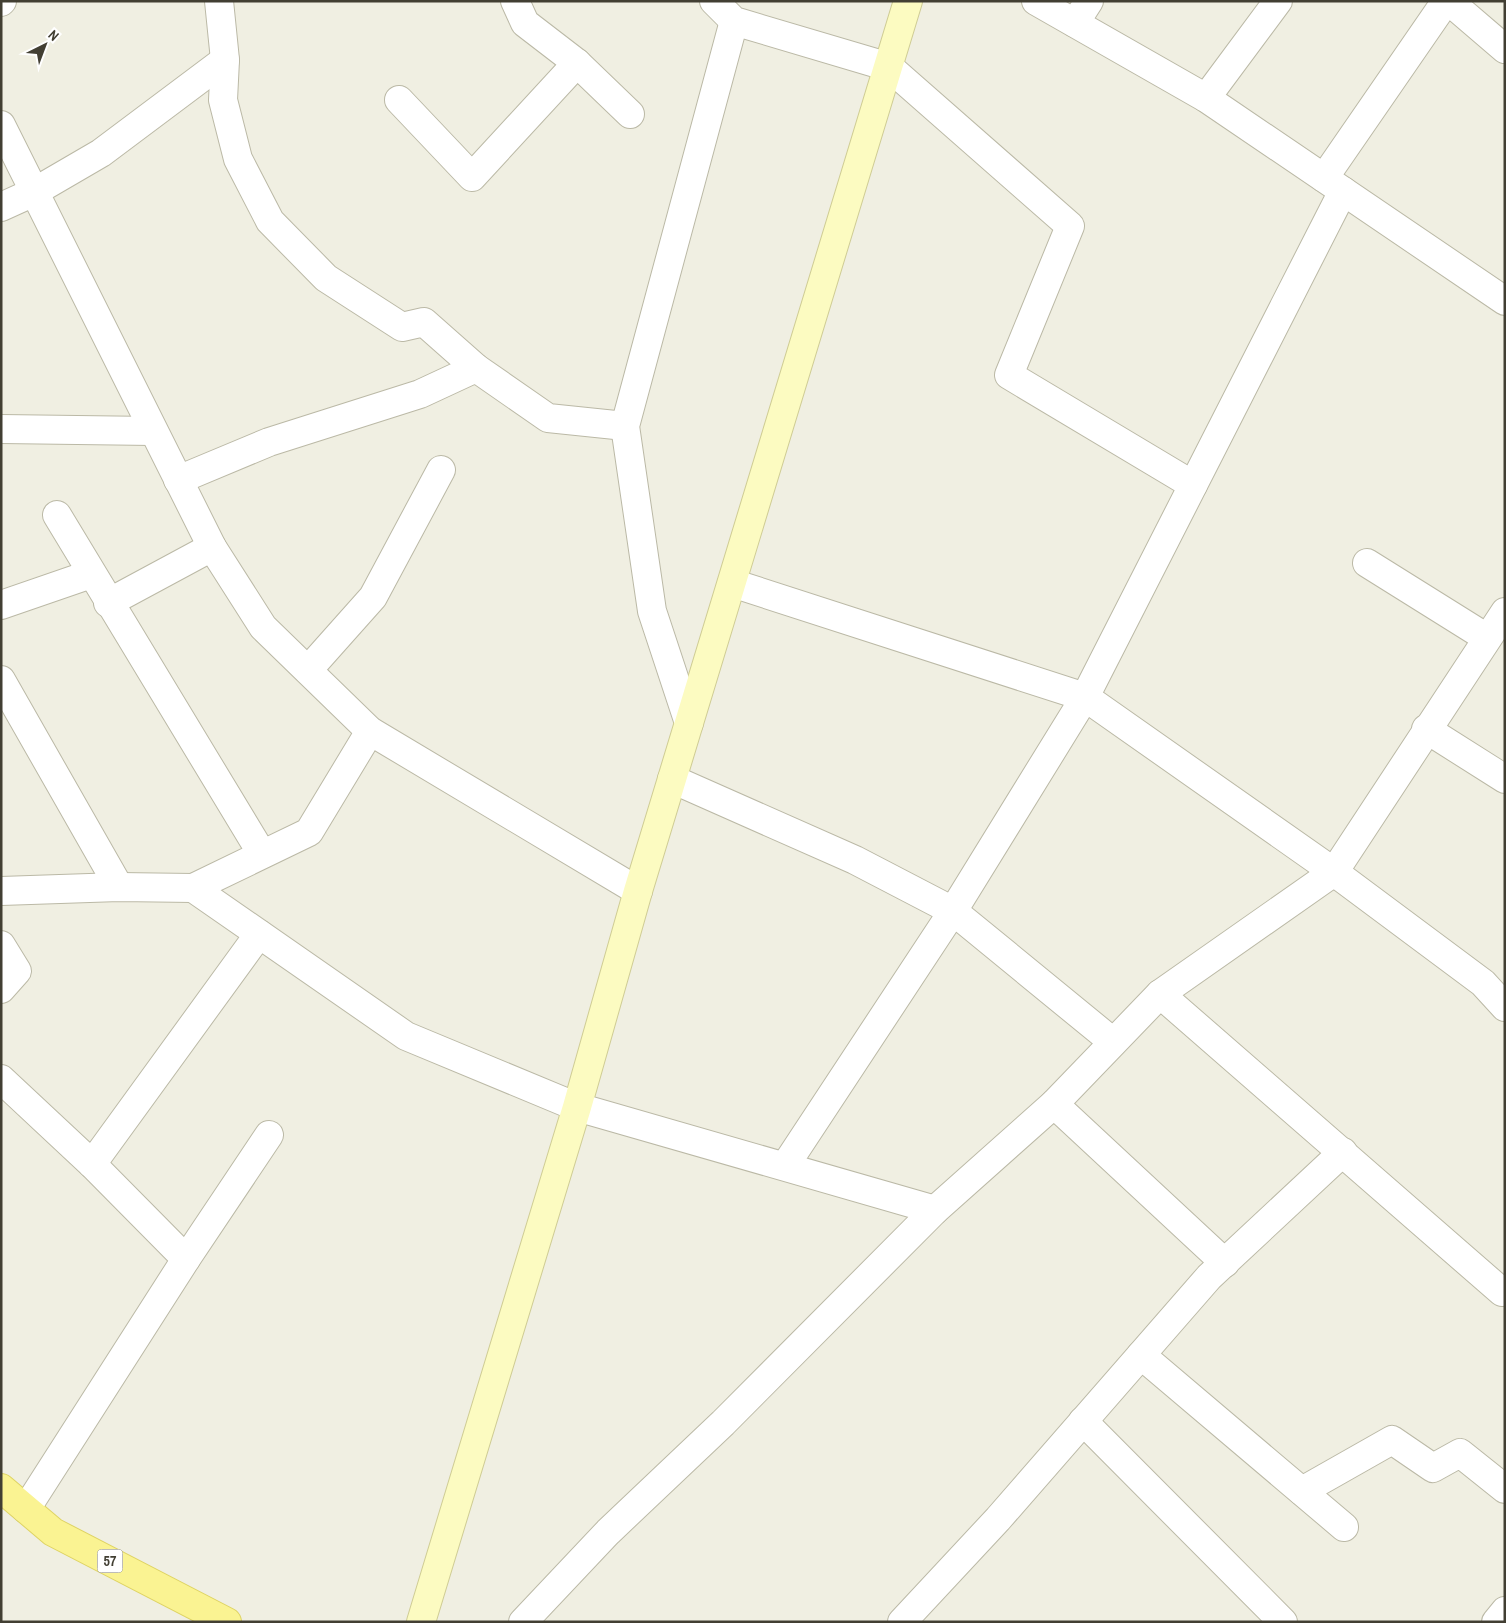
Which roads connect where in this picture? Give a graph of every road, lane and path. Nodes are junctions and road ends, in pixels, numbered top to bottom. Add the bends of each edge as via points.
1 (220, 1) edge
2 (515, 1) edge
3 (714, 1) edge
4 (908, 1) edge
5 (1036, 1) edge
6 (1278, 1) edge
7 (1448, 1) edge
8 (1082, 12) edge
9 (734, 21) junction
10 (1505, 49) edge
11 (225, 60) junction
12 (577, 63) junction
13 (890, 67) junction
14 (1206, 98) junction
15 (399, 100) dead end
16 (630, 114) dead end
17 (1, 124) edge
18 (1334, 184) junction
19 (34, 192) junction
20 (1, 207) edge
21 (1505, 301) edge
22 (476, 368) junction
23 (625, 426) junction
24 (1, 430) edge
25 (153, 431) junction
26 (441, 470) dead end
27 (178, 480) junction
28 (1193, 485) junction
29 (57, 515) dead end
30 (212, 548) junction
31 (1367, 563) dead end
32 (91, 574) junction
33 (732, 583) junction
34 (108, 603) junction
35 (1, 605) edge
36 (1505, 612) edge
37 (1487, 638) junction
38 (308, 670) junction
39 (1, 680) edge
40 (1085, 697) junction
41 (689, 723) junction
42 (1426, 729) junction
43 (370, 731) junction
44 (672, 779) junction
45 (1505, 779) edge
46 (262, 854) junction
47 (1334, 872) junction
48 (119, 887) junction
49 (193, 888) junction
50 (1, 891) edge
51 (638, 891) junction
52 (953, 911) junction
53 (259, 934) junction
54 (1, 945) edge
55 (1, 989) edge
56 (1160, 994) junction
57 (1505, 1007) edge
58 (1113, 1042) junction
59 (1, 1079) edge
60 (1054, 1104) junction
61 (577, 1107) junction
62 (269, 1135) dead end
63 (1343, 1152) junction
64 (92, 1164) junction
65 (785, 1166) junction
66 (935, 1210) junction
67 (186, 1259) junction
68 (1225, 1263) junction
69 (1502, 1292) dead end
70 (1141, 1355) junction
71 (1083, 1421) junction
72 (1502, 1481) edge
73 (1, 1488) edge
74 (1302, 1491) junction
75 (26, 1509) junction
76 (1344, 1527) dead end
77 (1505, 1611) edge
78 (227, 1622) edge
79 (420, 1622) edge
80 (523, 1622) edge
81 (902, 1622) edge
82 (1283, 1622) edge
83 (1496, 1622) edge

1 - 11 street
2 - 12 street via 525,23
3 - 9 street
4 - 13 street
5 - 8 street
6 - 14 street
7 - 10 street
7 - 18 street
8 - 14 street
9 - 13 street
9 - 23 street
11 - 19 street via 101,154
11 - 22 street via 223,100 238,159 270,221 326,278 402,327 424,322
12 - 15 street via 472,177
12 - 16 street
13 - 28 street via 1070,226 1009,375
13 - 33 street
14 - 18 street
17 - 19 street
18 - 21 street
18 - 28 street
19 - 20 street
19 - 25 street
22 - 23 street via 548,418
22 - 27 street via 420,394 268,442
23 - 41 street via 652,610
24 - 25 street
25 - 27 street
26 - 38 street via 373,597
27 - 30 street
28 - 40 street
29 - 32 street
30 - 34 street
30 - 38 street via 263,627
31 - 37 street
32 - 34 street
32 - 35 street
33 - 40 street
33 - 41 street
34 - 46 street
36 - 37 street
37 - 42 street
38 - 43 street
39 - 48 street
40 - 47 street
40 - 52 street
41 - 44 street
42 - 45 street
42 - 47 street
43 - 46 street via 309,832
43 - 51 street
44 - 51 street
44 - 52 street via 856,860
46 - 49 street
47 - 56 street
47 - 57 street via 1483,983
48 - 49 street
48 - 50 street
49 - 53 street
51 - 61 street
52 - 58 street
52 - 65 street
53 - 61 street via 406,1036
53 - 64 street
54 - 55 street via 17,971
56 - 58 street
56 - 63 street
58 - 60 street
59 - 64 street
60 - 66 street
60 - 68 street
61 - 65 street
61 - 79 street
62 - 67 street
63 - 68 street
63 - 69 street
64 - 67 street
65 - 66 street
66 - 80 street via 723,1423 608,1532
67 - 75 street
68 - 70 street
70 - 71 street
70 - 74 street
71 - 81 street
71 - 82 street
72 - 74 street via 1460,1453 1433,1468 1392,1440
73 - 75 main road, 57
74 - 76 street
75 - 78 main road, 57 via 53,1532
77 - 83 street

